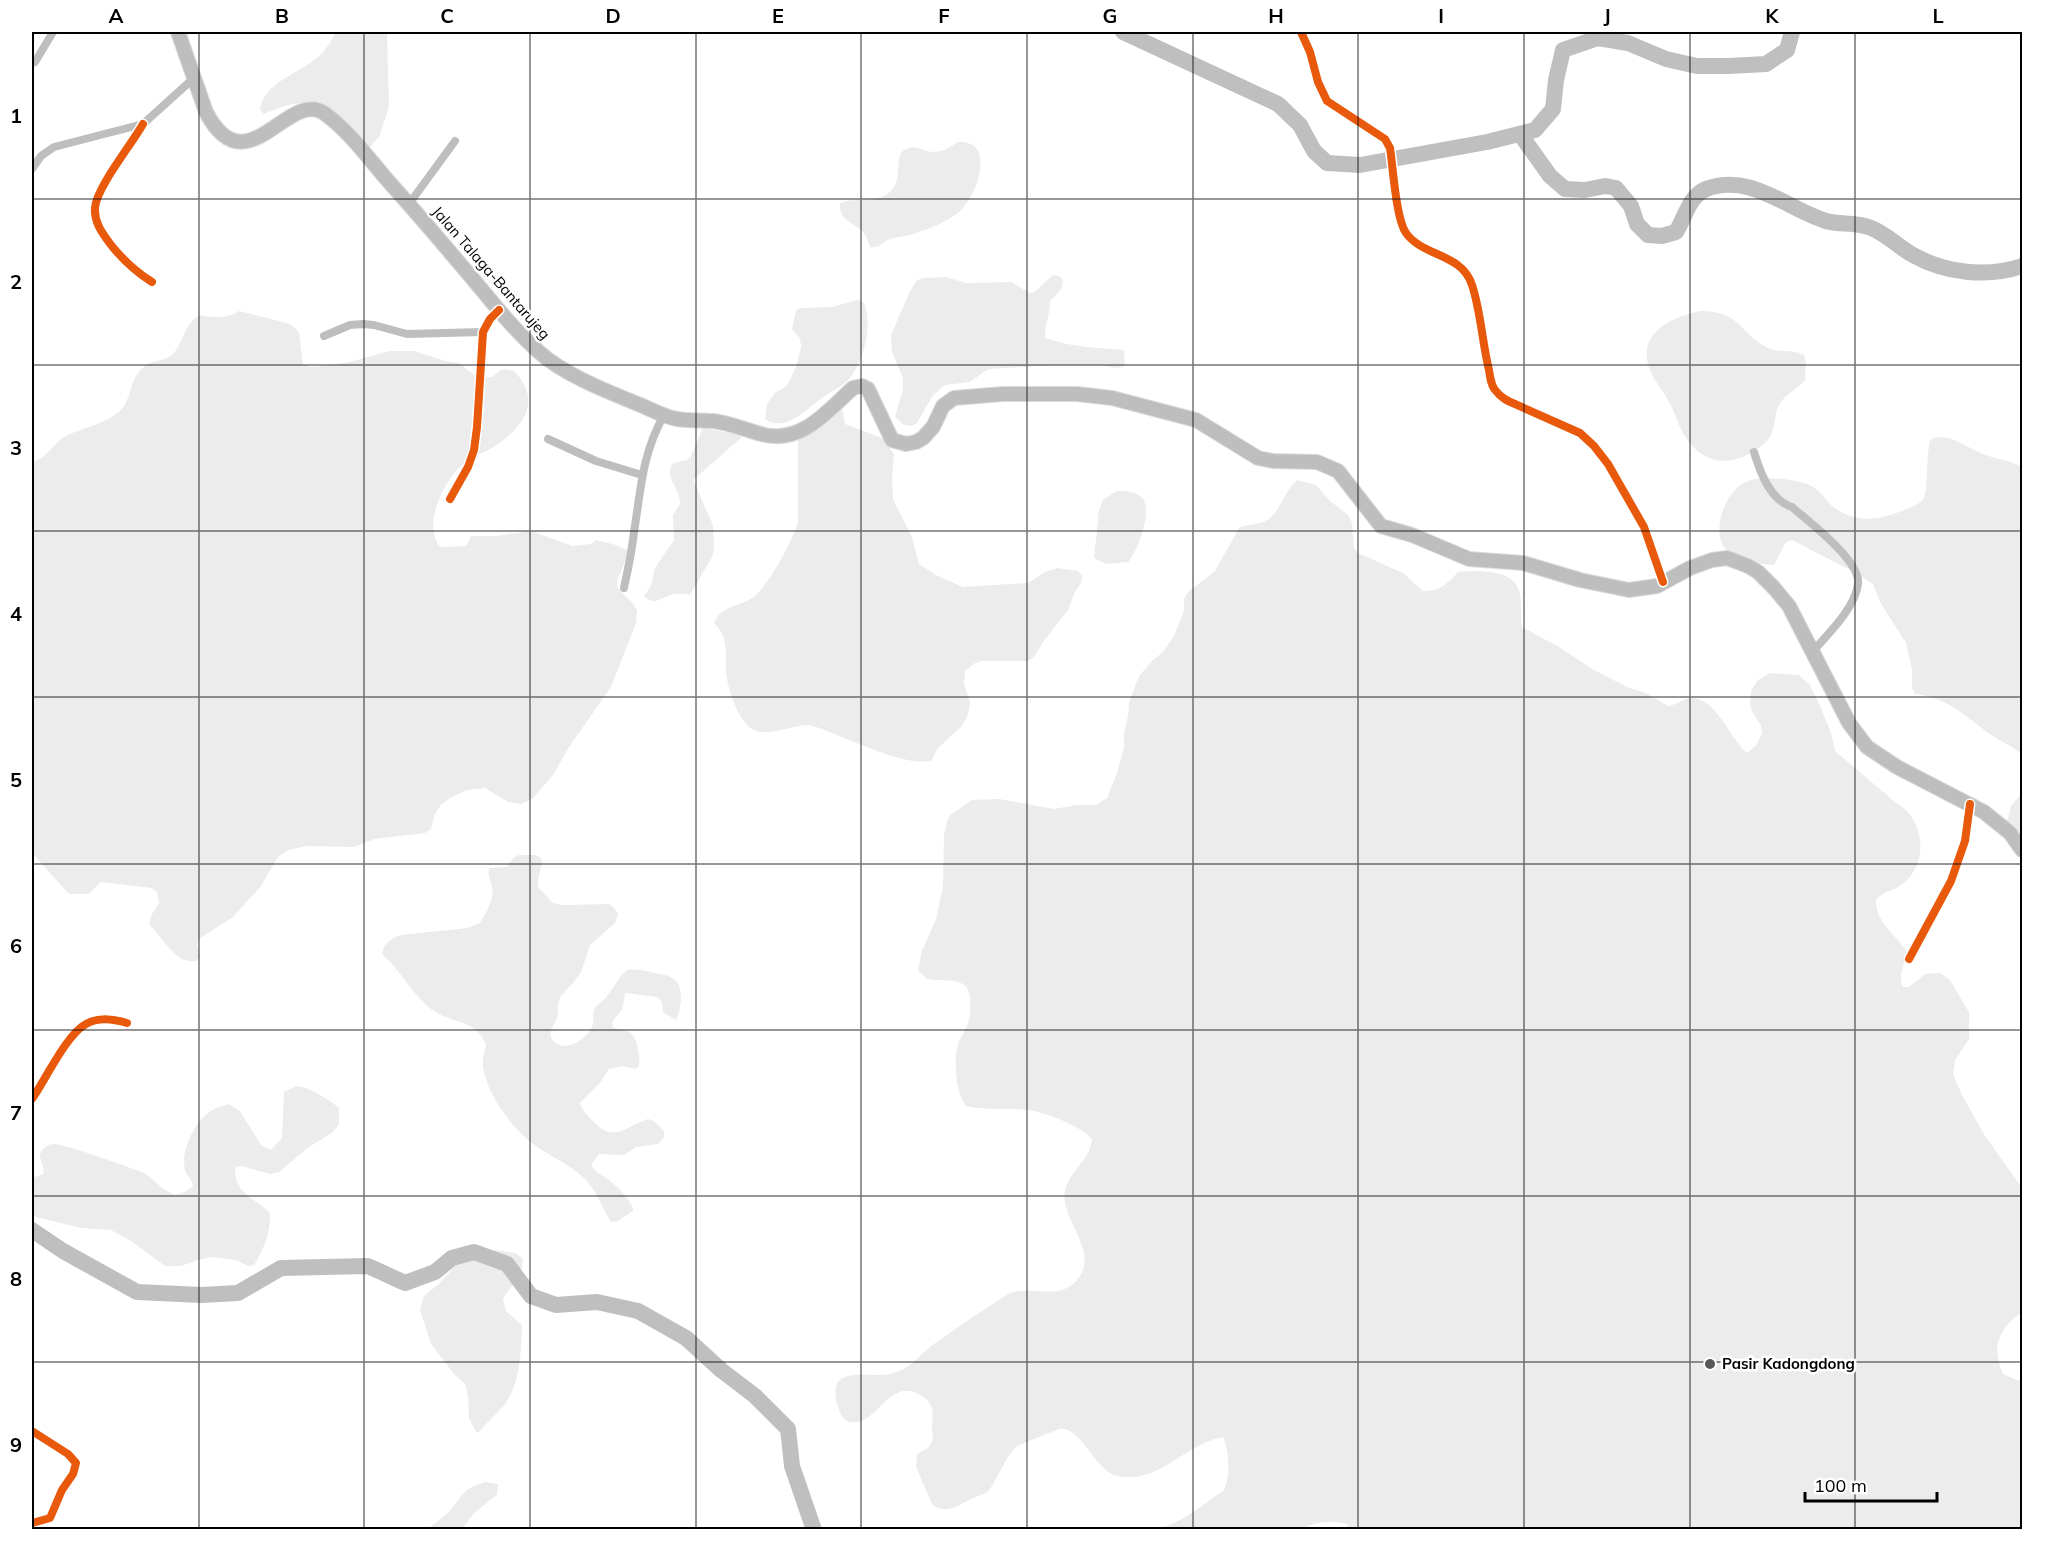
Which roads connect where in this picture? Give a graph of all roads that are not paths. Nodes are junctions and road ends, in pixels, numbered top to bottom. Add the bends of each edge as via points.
1 (53, 32) edge
2 (178, 32) edge
3 (1301, 32) edge
4 (35, 62) dead end
5 (195, 77) junction
6 (143, 124) junction
7 (455, 141) dead end
8 (32, 169) edge
9 (408, 204) junction
10 (152, 282) dead end
11 (500, 310) junction
12 (483, 333) junction
13 (324, 336) dead end
14 (664, 416) junction
15 (548, 439) dead end
16 (1754, 452) dead end
17 (642, 475) junction
18 (450, 500) dead end
19 (1663, 582) junction
20 (624, 588) dead end
21 (1814, 650) junction
22 (1970, 804) junction
23 (2022, 850) edge
24 (1909, 959) dead end
25 (126, 1023) dead end
26 (32, 1099) edge
27 (32, 1431) edge
28 (32, 1523) edge

1 - 4 street
2 - 5 main road, Jalan Talaga-Bantarujeg
3 - 19 street via 1327,101 1385,139 1390,148 1405,232 1416,244 1459,265 1468,274 1495,391 1580,433 1594,446 1644,527
5 - 6 street
5 - 9 main road, Jalan Talaga-Bantarujeg via 211,121 226,136 249,142 302,110 318,111 338,126
6 - 8 street via 54,147
6 - 10 street via 109,176 95,206 95,216 101,232 122,258
7 - 9 street
9 - 11 main road, Jalan Talaga-Bantarujeg
11 - 12 street via 490,318
11 - 14 main road, Jalan Talaga-Bantarujeg via 540,354 589,382
12 - 13 street via 407,334 363,324
12 - 18 street via 474,450
14 - 17 street via 653,435
14 - 19 main road, Jalan Talaga-Bantarujeg via 723,423 773,436 793,435 810,426 854,387 862,386 868,389 892,440 906,444 926,435 943,406 954,398 1003,394 1112,398 1196,420 1258,458 1330,466 1381,526 1469,559 1523,564 1629,590
15 - 17 street via 596,461
16 - 21 street via 1768,487 1844,555 1857,575 1858,584 1844,614
17 - 20 street
19 - 21 main road, Jalan Talaga-Bantarujeg via 1712,560 1727,558 1748,566 1789,606
21 - 22 main road, Jalan Talaga-Bantarujeg via 1849,723 1867,747
22 - 23 main road, Jalan Talaga-Bantarujeg via 2003,826
22 - 24 street via 1965,841 1951,881
25 - 26 street via 104,1019 84,1024
27 - 28 street via 76,1463 50,1518

